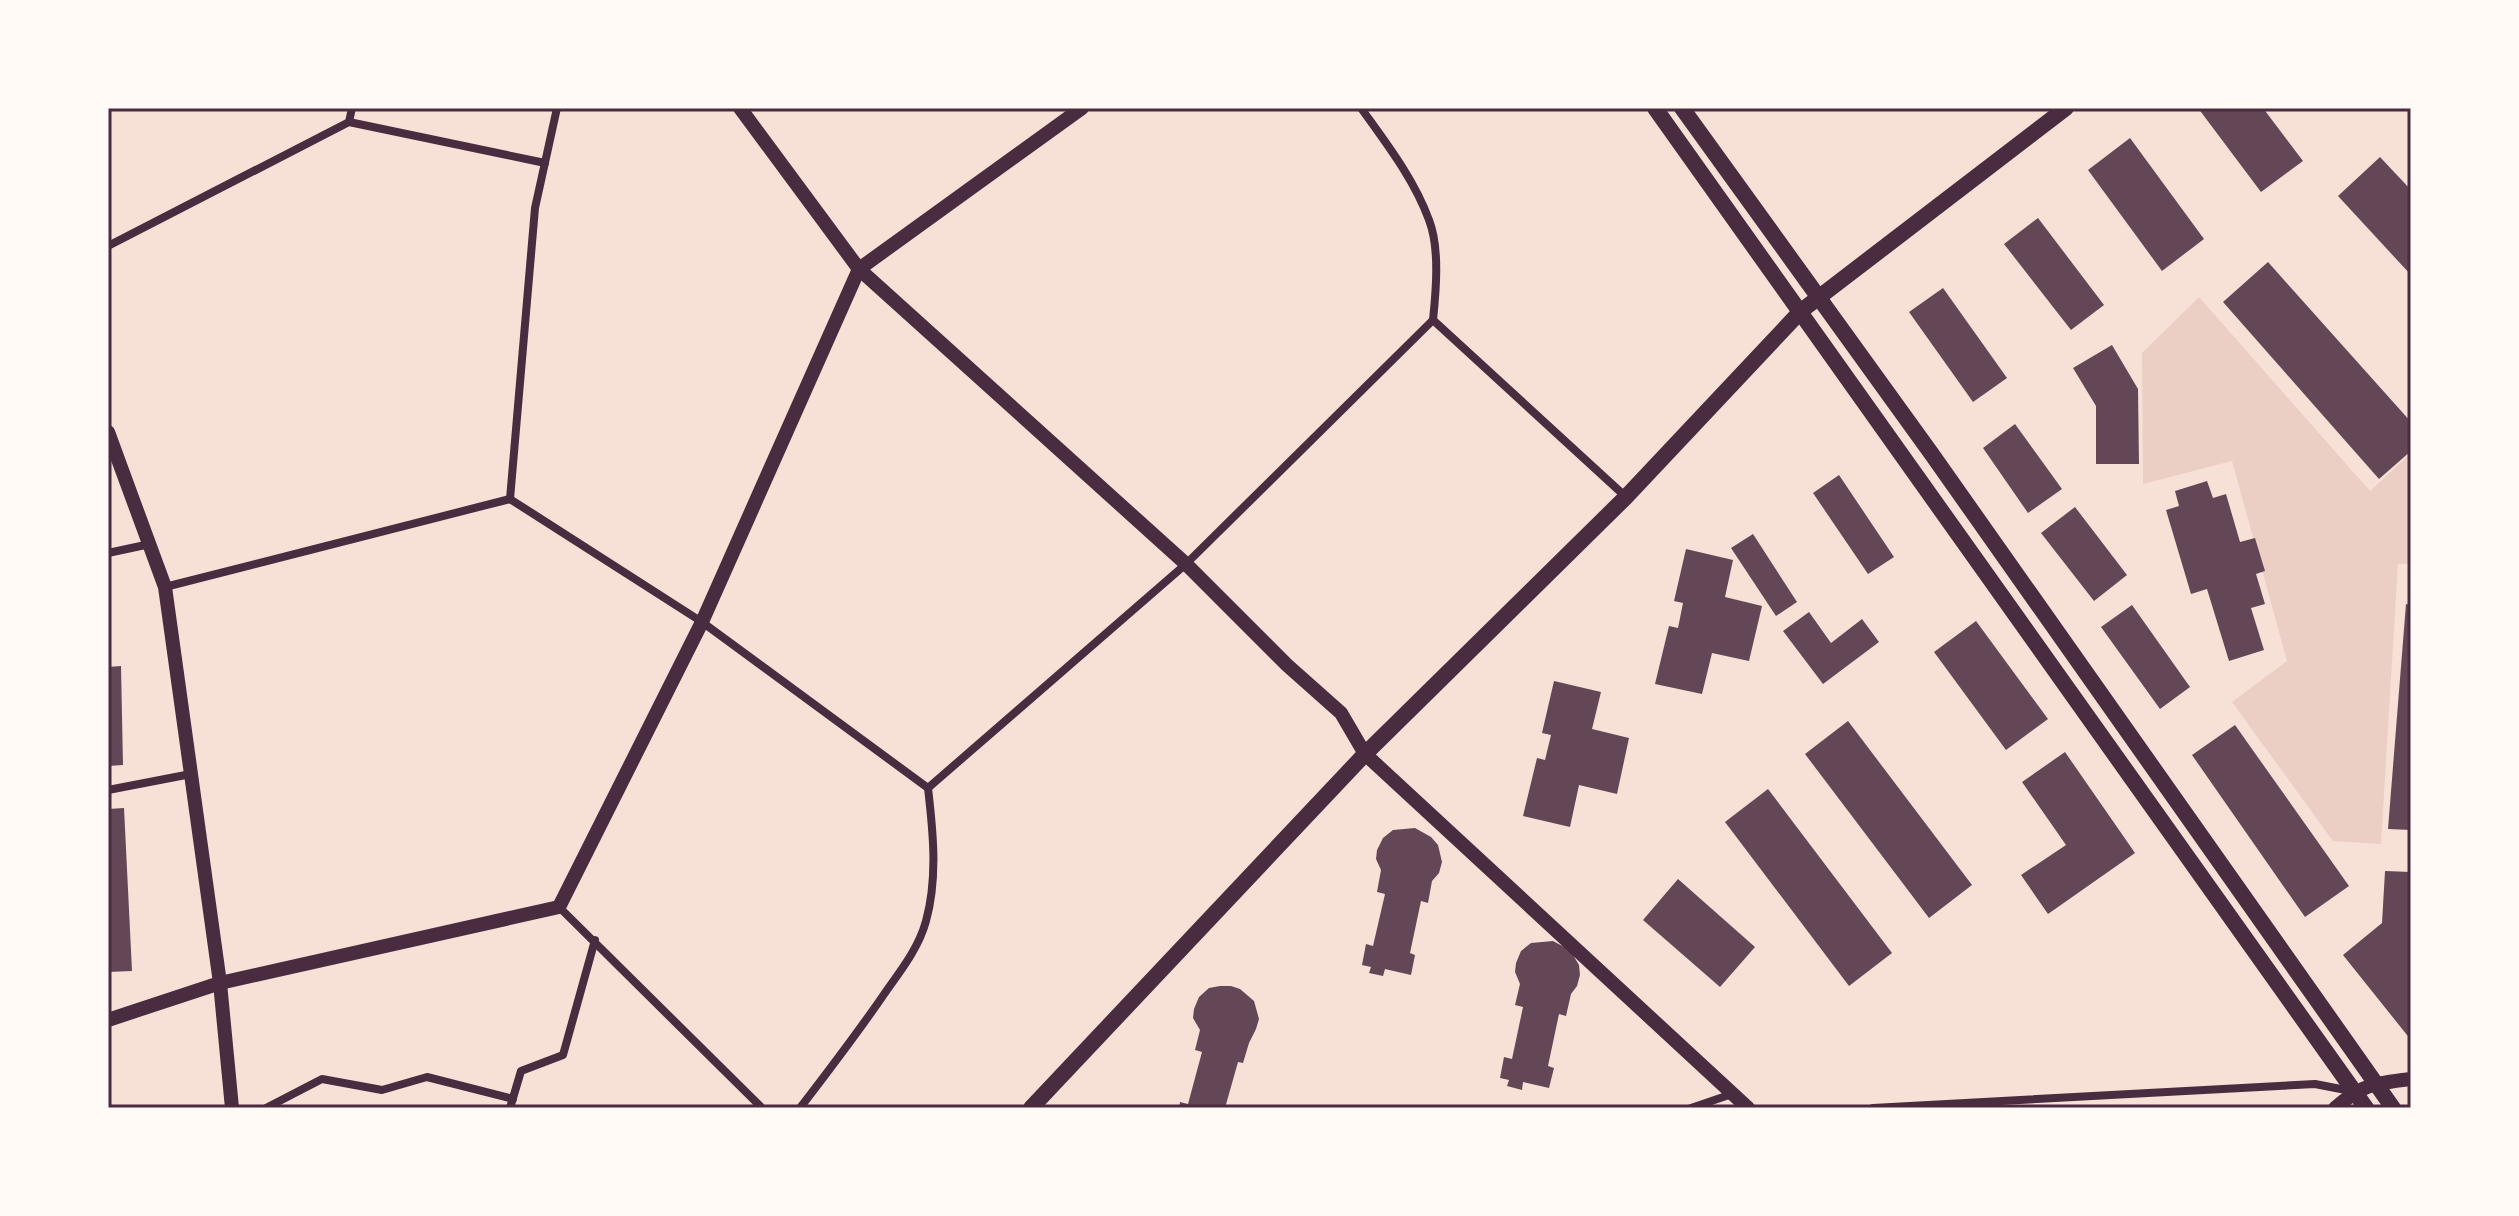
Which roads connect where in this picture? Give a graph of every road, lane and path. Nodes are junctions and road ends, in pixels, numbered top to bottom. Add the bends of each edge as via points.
1 (352, 108) edge
2 (557, 108) edge
3 (740, 108) edge
4 (1082, 108) edge
5 (1361, 108) edge
6 (1655, 108) edge
7 (1682, 108) edge
8 (2066, 108) edge
9 (349, 122) junction
10 (545, 163) junction
11 (108, 246) edge
12 (859, 269) junction
13 (1818, 298) junction
14 (1801, 311) junction
15 (1433, 320) junction
16 (108, 432) edge
17 (1626, 497) junction
18 (510, 499) junction
19 (151, 544) junction
20 (108, 553) edge
21 (1186, 564) junction
22 (165, 587) junction
23 (702, 622) junction
24 (1365, 754) junction
25 (191, 774) junction
26 (928, 788) junction
27 (108, 790) edge
28 (559, 907) junction
29 (595, 940) junction
30 (220, 983) junction
31 (108, 1020) edge
32 (2411, 1079) edge
33 (2375, 1083) junction
34 (2354, 1092) junction
35 (1732, 1094) junction
36 (512, 1104) edge
37 (232, 1108) edge
38 (266, 1108) edge
39 (762, 1108) edge
40 (800, 1108) edge
41 (1031, 1108) edge
42 (1691, 1108) edge
43 (1748, 1108) edge
44 (1873, 1108) edge
45 (2335, 1108) edge
46 (2366, 1108) edge
47 (2393, 1108) edge

1 - 9 street
2 - 10 street
3 - 12 street
4 - 12 street
5 - 15 street via 1401,165 1430,222 1437,275
6 - 14 main road
7 - 13 main road
8 - 13 main road
9 - 10 street
9 - 11 street
10 - 18 street via 535,208
12 - 21 street
12 - 23 street
13 - 14 main road
13 - 33 main road
14 - 17 main road
14 - 34 main road
15 - 17 street
15 - 21 street
16 - 19 street
17 - 24 main road
18 - 22 street
18 - 23 street
19 - 20 street
19 - 22 street
21 - 24 street via 1341,713
21 - 26 street
22 - 25 street
23 - 26 street
23 - 28 street
24 - 35 street
24 - 41 main road
25 - 27 street
25 - 30 street
26 - 40 street via 933,871 926,925 856,1036
28 - 29 street
28 - 30 street
29 - 36 street via 563,1055 521,1071
29 - 39 street
30 - 31 street
30 - 37 street
32 - 33 street
33 - 34 street
33 - 47 main road
34 - 44 street via 2315,1084
34 - 45 street
34 - 46 main road
35 - 42 street
35 - 43 street
36 - 38 street via 427,1077 382,1090 322,1079

